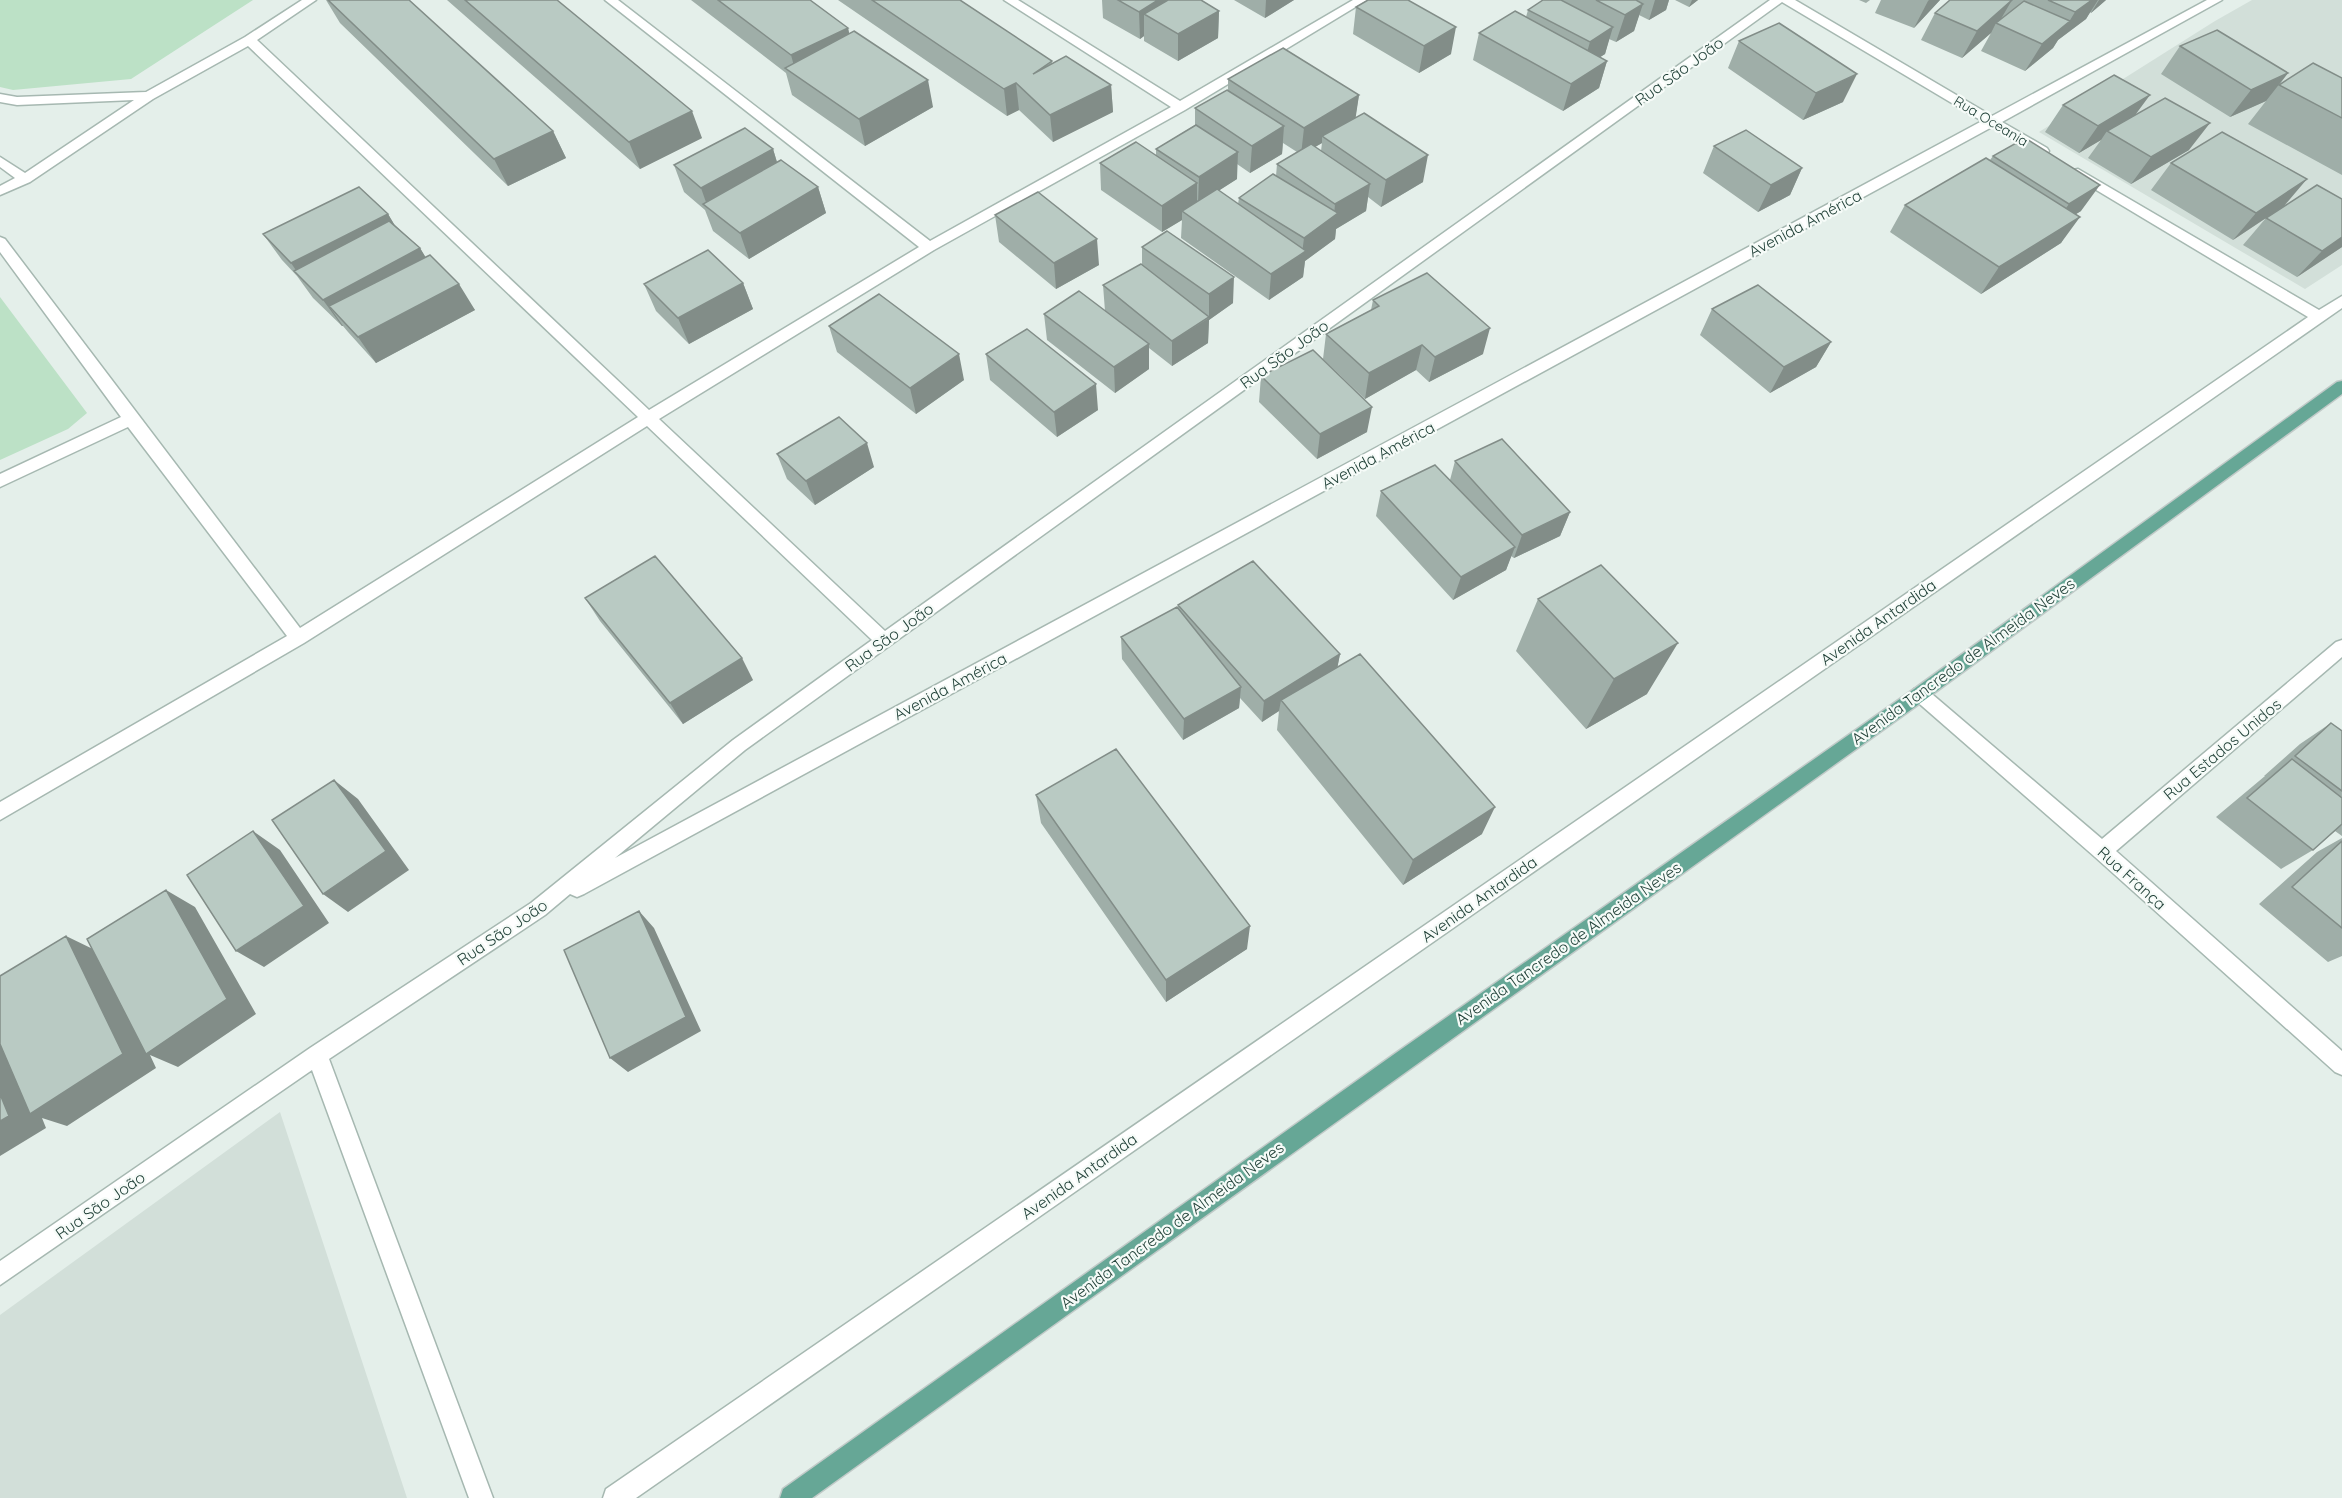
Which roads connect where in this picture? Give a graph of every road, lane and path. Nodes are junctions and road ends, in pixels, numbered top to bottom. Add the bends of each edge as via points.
1 (310, 0) edge
2 (610, 0) edge
3 (1010, 0) edge
4 (1361, 0) edge
5 (1778, 0) edge
6 (1787, 0) edge
7 (2212, 2) edge
8 (249, 40) junction
9 (149, 96) junction
10 (0, 98) edge
11 (1180, 107) junction
12 (1992, 122) junction
13 (0, 161) edge
14 (25, 179) junction
15 (0, 191) edge
16 (0, 242) edge
17 (929, 247) junction
18 (2342, 301) edge
19 (2319, 317) junction
20 (2342, 386) edge
21 (648, 418) junction
22 (131, 419) junction
23 (0, 482) edge
24 (298, 638) junction
25 (884, 641) junction
26 (2342, 647) edge
27 (1920, 694) junction
28 (0, 812) edge
29 (2102, 851) junction
30 (538, 909) junction
31 (317, 1056) junction
32 (2342, 1065) edge
33 (0, 1274) edge
34 (481, 1498) edge
35 (615, 1498) edge
36 (792, 1498) edge

1 - 8 street
2 - 17 street
3 - 11 street
4 - 11 street
5 - 25 street, Rua São João
6 - 12 street, Rua Oceania
7 - 12 street, Avenida América
8 - 9 street
8 - 21 street
9 - 10 street via 17,101
9 - 14 street
11 - 17 street
12 - 19 street, Rua Oceania
12 - 30 street, Avenida América
13 - 14 street
14 - 15 street
16 - 22 street
17 - 21 street
18 - 19 street, Avenida Antardida
19 - 35 street, Avenida Antardida
20 - 27 main road, Avenida Tancredo de Almeida Neves
21 - 24 street
21 - 25 street
22 - 23 street
22 - 24 street
24 - 28 street
25 - 30 street, Rua São João via 739,745
26 - 29 street, Rua Estados Unidos
27 - 29 street, Rua França
27 - 36 main road, Avenida Tancredo de Almeida Neves
29 - 32 street, Rua França
30 - 31 street, Rua São João
31 - 33 street, Rua São João
31 - 34 street

